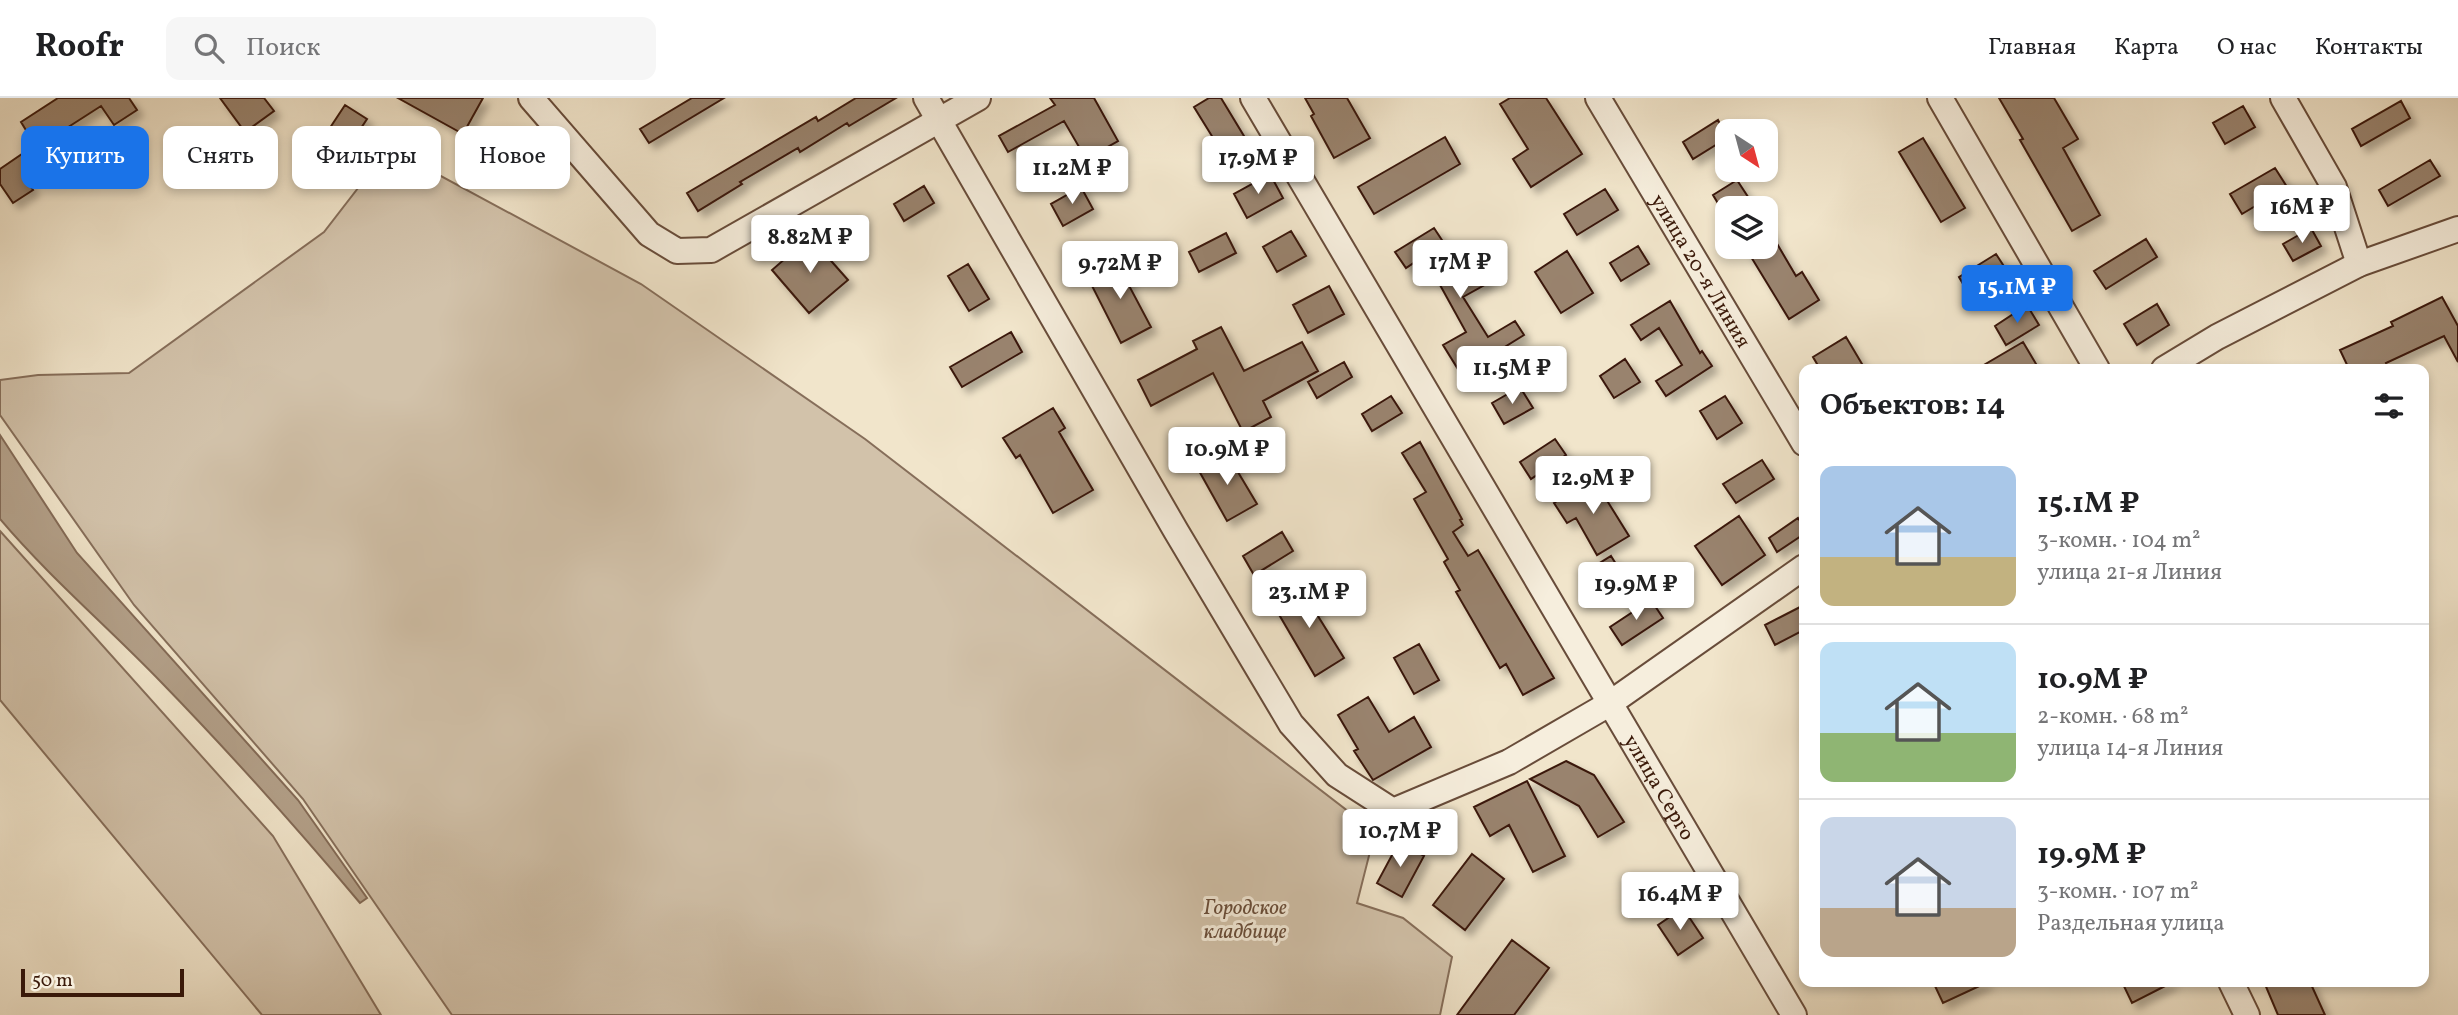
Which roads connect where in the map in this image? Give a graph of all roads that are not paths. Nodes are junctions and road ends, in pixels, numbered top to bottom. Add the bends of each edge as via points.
1 (531, 98) edge
2 (926, 98) edge
3 (978, 98) edge
4 (1253, 98) edge
5 (1598, 98) edge
6 (1940, 98) edge
7 (2283, 98) edge
8 (940, 121) junction
9 (2458, 229) edge
10 (2359, 264) junction
11 (2094, 364) edge
12 (2172, 364) edge
13 (1799, 435) edge
14 (1799, 571) edge
15 (1609, 704) junction
16 (2233, 987) edge
17 (1794, 1015) edge
18 (2247, 1015) edge

1 - 8 street via 649,234 677,251 711,250
2 - 8 street
3 - 8 street
4 - 15 street, улица Серго
5 - 13 street, улица 20-я Линия
6 - 11 street
7 - 10 street via 2334,187
8 - 15 street via 1291,724 1337,775 1393,811 1509,762
9 - 10 street
10 - 12 street
14 - 15 street
15 - 17 street, улица Серго
16 - 18 street

